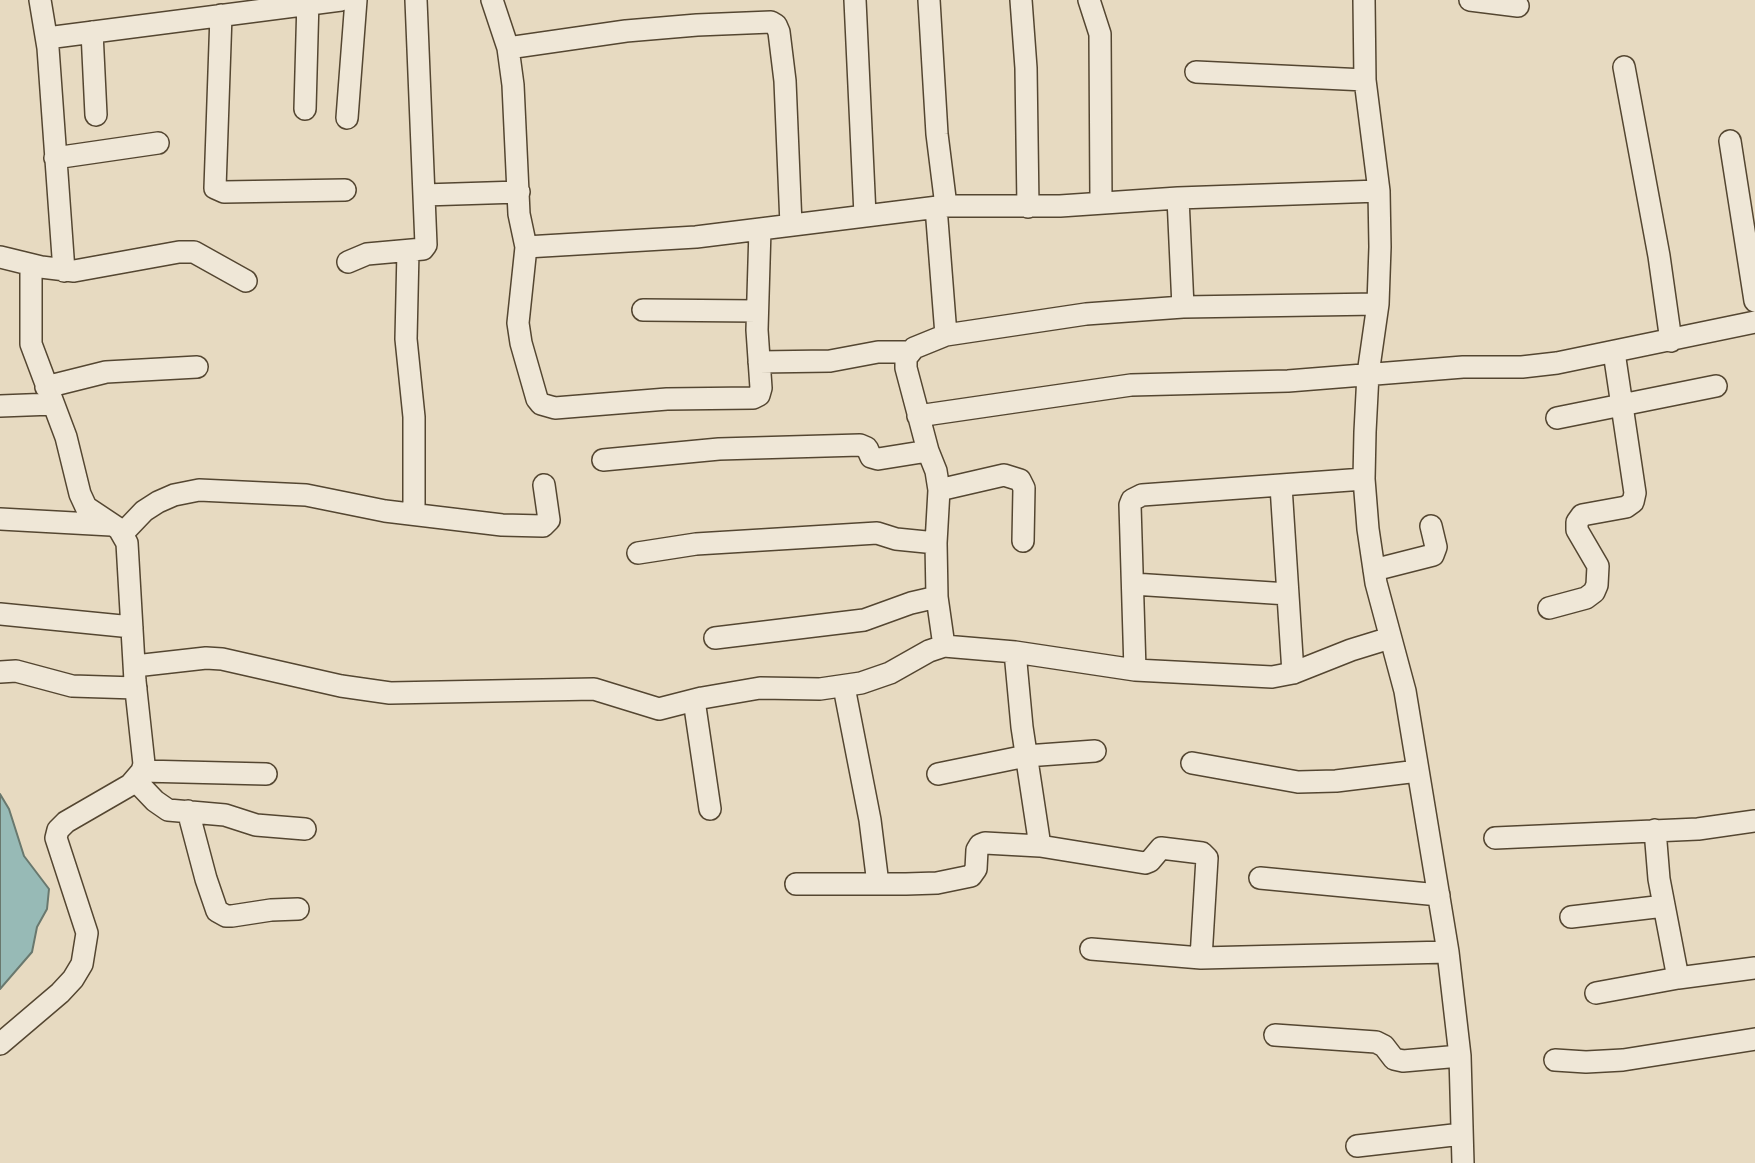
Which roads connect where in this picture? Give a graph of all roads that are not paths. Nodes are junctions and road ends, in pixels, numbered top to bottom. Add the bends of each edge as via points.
1 (40, 0) edge
2 (341, 0) edge
3 (356, 0) edge
4 (416, 0) edge
5 (492, 0) edge
6 (855, 0) edge
7 (929, 0) edge
8 (1021, 0) edge
9 (1089, 0) edge
10 (1364, 0) edge
11 (1470, 0) edge
12 (308, 2) edge
13 (1518, 6) dead end
14 (220, 15) junction
15 (92, 32) junction
16 (47, 38) junction
17 (508, 48) junction
18 (1624, 67) dead end
19 (1196, 72) dead end
20 (1365, 80) junction
21 (305, 109) dead end
22 (96, 115) dead end
23 (347, 118) dead end
24 (1730, 141) dead end
25 (159, 143) dead end
26 (55, 158) junction
27 (345, 190) dead end
28 (1379, 191) junction
29 (519, 192) junction
30 (424, 195) junction
31 (1178, 198) junction
32 (1101, 202) junction
33 (941, 206) junction
34 (1028, 206) junction
35 (865, 215) junction
36 (791, 225) junction
37 (760, 229) junction
38 (526, 247) junction
39 (408, 251) junction
40 (0, 257) edge
41 (348, 262) dead end
42 (31, 265) junction
43 (64, 271) junction
44 (246, 281) dead end
45 (1755, 301) edge
46 (1378, 304) junction
47 (1183, 307) junction
48 (643, 310) dead end
49 (757, 311) junction
50 (1755, 322) edge
51 (946, 335) junction
52 (1671, 341) junction
53 (909, 352) junction
54 (1614, 352) junction
55 (759, 362) junction
56 (197, 367) dead end
57 (1368, 374) junction
58 (1716, 386) dead end
59 (49, 396) junction
60 (1622, 404) junction
61 (0, 406) edge
62 (918, 416) junction
63 (1557, 418) dead end
64 (928, 451) junction
65 (603, 460) dead end
66 (1364, 479) junction
67 (544, 485) dead end
68 (1281, 486) junction
69 (939, 490) junction
70 (414, 513) junction
71 (0, 519) edge
72 (1432, 526) dead end
73 (118, 529) junction
74 (1023, 541) dead end
75 (936, 543) junction
76 (638, 553) dead end
77 (1374, 570) junction
78 (1133, 584) junction
79 (1288, 594) junction
80 (937, 597) junction
81 (1549, 608) dead end
82 (0, 614) edge
83 (132, 627) junction
84 (715, 638) dead end
85 (1390, 638) junction
86 (944, 646) junction
87 (1015, 652) junction
88 (135, 666) junction
89 (1135, 670) junction
90 (0, 672) edge
91 (1293, 673) junction
92 (844, 687) junction
93 (136, 688) junction
94 (694, 700) junction
95 (1095, 751) dead end
96 (1026, 757) junction
97 (1192, 763) dead end
98 (1418, 771) junction
99 (266, 774) dead end
100 (938, 774) dead end
101 (139, 775) junction
102 (710, 809) dead end
103 (188, 811) junction
104 (1755, 821) edge
105 (305, 829) dead end
106 (1656, 830) junction
107 (1495, 838) dead end
108 (1040, 846) junction
109 (1260, 878) dead end
110 (796, 884) dead end
111 (878, 884) junction
112 (1438, 895) junction
113 (1664, 906) junction
114 (298, 909) dead end
115 (1571, 917) dead end
116 (1091, 949) dead end
117 (1448, 952) junction
118 (1201, 958) junction
119 (1755, 968) edge
120 (1678, 978) junction
121 (1596, 993) dead end
122 (1275, 1035) dead end
123 (1755, 1039) edge
124 (0, 1044) edge
125 (1460, 1056) junction
126 (1555, 1060) dead end
127 (1462, 1134) junction
128 (1357, 1146) dead end
129 (1464, 1163) edge

1 - 16 street
2 - 12 street
3 - 23 street
4 - 30 street
5 - 17 street
6 - 35 street
7 - 33 street
8 - 34 street
9 - 32 street via 1100,34
10 - 20 street
11 - 13 street
12 - 14 street
12 - 21 street
14 - 15 street
14 - 27 street via 215,188 224,192
15 - 16 street
15 - 22 street
16 - 26 street
17 - 29 street
17 - 36 street via 698,24 776,25 785,81
18 - 52 street via 1660,256
19 - 20 street
20 - 28 street
24 - 45 street
25 - 26 street
26 - 43 street
28 - 31 street
28 - 46 street
29 - 30 street
29 - 38 street
30 - 39 street via 426,245 423,250
31 - 32 street
31 - 47 street
32 - 34 street
33 - 34 street
33 - 35 street
33 - 51 street
35 - 36 street
36 - 37 street
37 - 38 street
37 - 49 street
38 - 55 street via 518,323 537,399 547,407 667,398 753,398 761,388
39 - 41 street via 366,254
39 - 70 street via 406,339 414,417
40 - 42 street
42 - 43 street
42 - 59 street via 31,344
43 - 44 street via 194,252
46 - 47 street
46 - 57 street
47 - 51 street via 1086,314
48 - 49 street
49 - 55 street
50 - 52 street
51 - 53 street
52 - 54 street
53 - 55 street via 878,352 831,361
53 - 62 street via 906,368
54 - 57 street via 1545,365
54 - 60 street
56 - 59 street via 106,372
57 - 62 street via 1274,382 1131,385
57 - 66 street
58 - 60 street
59 - 61 street
59 - 73 street via 86,507
60 - 63 street
60 - 81 street via 1633,502 1582,515 1577,530 1598,566 1597,585 1586,598
62 - 64 street
64 - 65 street via 878,459 860,444 719,449
64 - 69 street
66 - 68 street
66 - 77 street
67 - 70 street via 549,520 543,526
68 - 78 street via 1136,497 1130,505
68 - 79 street
69 - 74 street via 1004,475 1020,480 1024,488
69 - 75 street
70 - 73 street via 306,495 199,490 158,502
71 - 73 street
72 - 77 street via 1433,555
73 - 83 street via 127,543
75 - 76 street via 877,533 696,544
75 - 80 street
77 - 85 street
78 - 79 street
78 - 89 street
79 - 91 street
80 - 84 street via 864,620
80 - 86 street
82 - 83 street
83 - 88 street
85 - 91 street
85 - 98 street via 1405,691
86 - 87 street
86 - 92 street via 890,673
87 - 89 street
87 - 96 street
88 - 93 street
88 - 94 street via 214,659 379,692 594,689 659,709
89 - 91 street via 1247,677
90 - 93 street via 16,671 72,686
92 - 94 street via 760,688
92 - 111 street
93 - 101 street via 144,764
94 - 102 street
95 - 96 street
96 - 100 street
96 - 108 street
97 - 98 street via 1298,782
98 - 112 street
99 - 101 street
101 - 103 street via 160,806
101 - 124 street via 58,830 56,838 87,933 82,964 60,993
103 - 105 street
103 - 114 street via 217,911 232,916
104 - 106 street
106 - 107 street
106 - 113 street
108 - 111 street via 985,843 977,850 971,876 937,883
108 - 118 street via 1145,863 1161,848 1205,855
109 - 112 street
110 - 111 street
112 - 117 street
113 - 115 street
113 - 120 street
116 - 118 street
117 - 118 street
117 - 125 street
119 - 120 street
120 - 121 street
122 - 125 street via 1376,1042 1394,1059 1403,1061
123 - 126 street via 1623,1060
125 - 127 street
127 - 128 street
127 - 129 street

